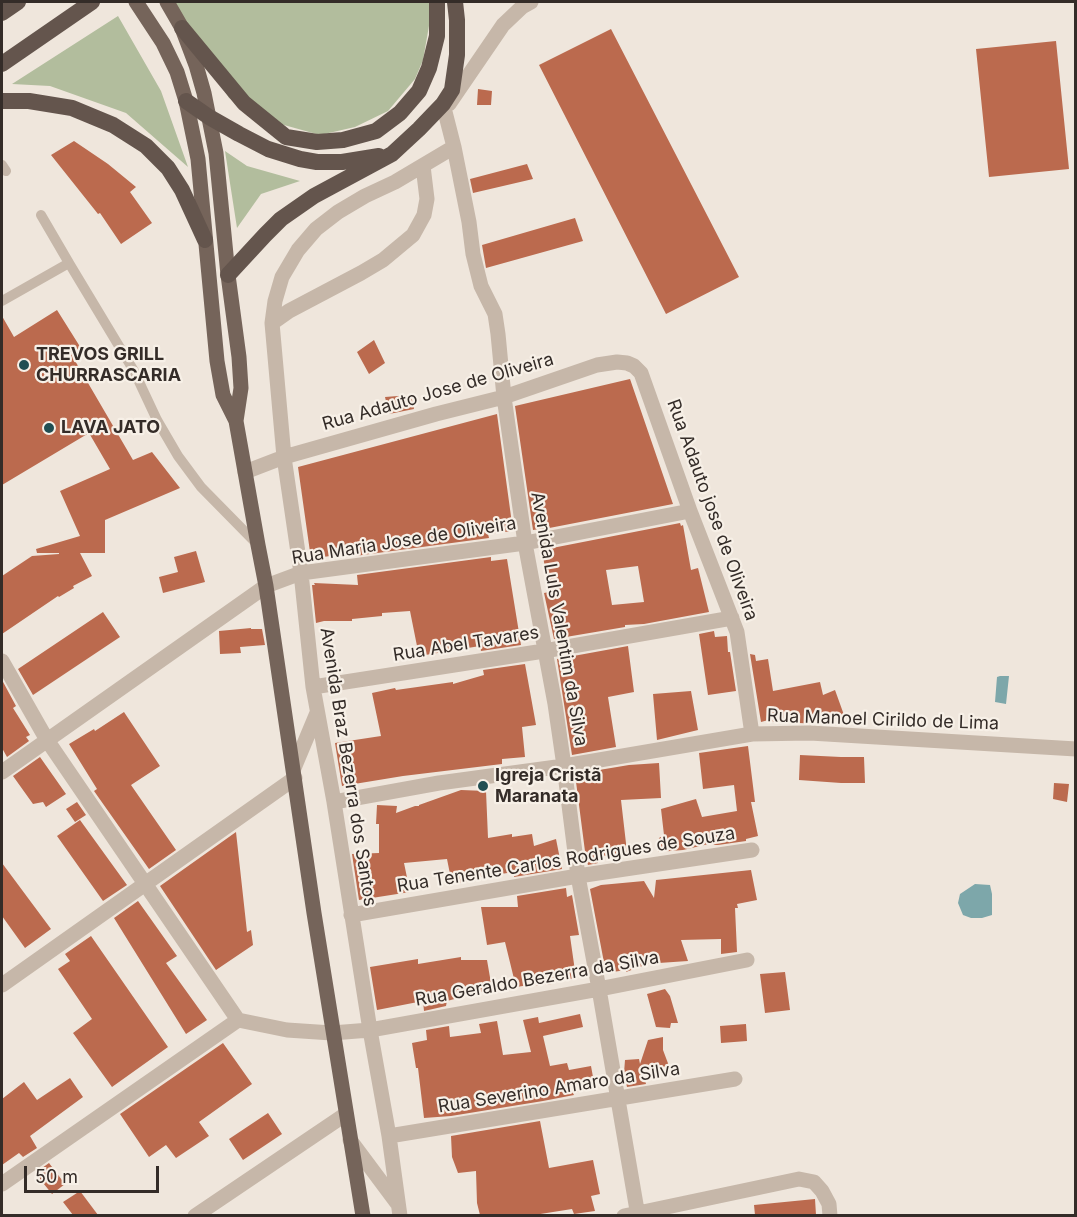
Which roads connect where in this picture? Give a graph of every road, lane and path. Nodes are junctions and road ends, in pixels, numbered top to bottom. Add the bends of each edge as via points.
1 (18, 2) edge
2 (92, 2) edge
3 (136, 2) edge
4 (167, 2) edge
5 (437, 2) edge
6 (455, 2) edge
7 (531, 2) edge
8 (2, 13) edge
9 (182, 28) junction
10 (2, 64) edge
11 (2, 101) edge
12 (186, 101) junction
13 (444, 107) junction
14 (209, 117) junction
15 (454, 147) junction
16 (392, 154) junction
17 (423, 166) junction
18 (41, 215) dead end
19 (205, 240) junction
20 (69, 263) junction
21 (228, 275) junction
22 (2, 301) edge
23 (272, 323) junction
24 (640, 373) joint
25 (504, 397) junction
26 (236, 421) junction
27 (284, 457) junction
28 (245, 472) junction
29 (690, 511) junction
30 (525, 543) junction
31 (258, 545) junction
32 (301, 573) junction
33 (266, 586) junction
34 (732, 618) junction
35 (544, 651) junction
36 (2, 661) edge
37 (313, 687) junction
38 (318, 713) junction
39 (752, 734) junction
40 (47, 740) junction
41 (1076, 749) edge
42 (564, 766) junction
43 (2, 772) edge
44 (294, 773) junction
45 (334, 802) junction
46 (752, 850) dead end
47 (578, 876) junction
48 (144, 884) junction
49 (351, 915) junction
50 (747, 960) dead end
51 (2, 985) edge
52 (599, 989) junction
53 (238, 1020) junction
54 (370, 1030) junction
55 (332, 1033) junction
56 (735, 1079) dead end
57 (618, 1099) junction
58 (346, 1114) junction
59 (389, 1136) junction
60 (350, 1140) junction
61 (2, 1184) edge
62 (830, 1210) edge
63 (399, 1211) edge
64 (195, 1215) edge
65 (363, 1215) edge
66 (633, 1215) edge

1 - 8 highway
2 - 10 highway
3 - 12 main road via 163,43
4 - 9 main road
5 - 9 highway via 437,36 419,90 400,113 376,131 344,140 317,142 286,137 244,103
6 - 13 highway via 457,55 452,90
7 - 13 street via 503,26
9 - 14 main road
11 - 19 highway via 72,108 113,125 146,146 168,168 182,190
12 - 14 highway
12 - 19 main road via 198,159
13 - 15 street, Avenida LuIs Valentim da Silva
13 - 16 highway
14 - 16 highway via 268,149 300,159 342,162
14 - 21 main road
15 - 17 street, Avenida Braz Bezerra dos Santos
15 - 25 street, Avenida LuIs Valentim da Silva via 476,268 495,314
16 - 21 highway via 314,196 281,219
17 - 23 street, Avenida Braz Bezerra dos Santos via 338,212 316,229 297,250 282,277
17 - 23 street via 427,199 424,215 413,235 384,260
18 - 20 lane
19 - 26 main road via 217,361 223,395
20 - 22 lane
20 - 31 lane via 134,371 178,456 201,487
21 - 26 main road via 240,367
23 - 27 street, Avenida Braz Bezerra dos Santos
24 - 25 street, Rua Adauto Jose de Oliveira via 627,363 597,365
24 - 29 street, Rua Adauto jose de Oliveira
25 - 27 street, Rua Adauto Jose de Oliveira
25 - 30 street, Avenida LuIs Valentim da Silva
26 - 28 main road
27 - 28 street, Rua Adauto Jose de Oliveira
27 - 32 street, Avenida Braz Bezerra dos Santos
28 - 31 main road
29 - 30 street, Rua Maria Jose de Oliveira
29 - 34 street, Rua Adauto jose de Oliveira
30 - 32 street, Rua Maria Jose de Oliveira
30 - 35 street, Avenida LuIs Valentim da Silva
31 - 33 main road
32 - 33 street, Rua Maria Jose de Oliveira
32 - 37 street, Avenida Braz Bezerra dos Santos
33 - 40 street, Rua Maria Jose de Oliveira
33 - 44 main road
34 - 35 street, Rua Abel Tavares
34 - 39 street, Rua Adauto jose de Oliveira
35 - 37 street, Rua Abel Tavares
35 - 42 street, Avenida LuIs Valentim da Silva
36 - 40 street
37 - 38 street, Avenida Braz Bezerra dos Santos
38 - 44 street
38 - 45 street, Avenida Braz Bezerra dos Santos
39 - 41 street, Rua Manoel Cirildo de Lima via 810,733
39 - 42 street, Rua Manoel Cirildo de Lima
40 - 43 street, Rua Maria Jose de Oliveira
40 - 48 street
42 - 45 street, Rua Manoel Cirildo de Lima
42 - 47 street, Avenida LuIs Valentim da Silva
44 - 48 street
44 - 55 main road
45 - 49 street, Avenida Braz Bezerra dos Santos
46 - 47 street, Rua Tenente Carlos Rodrigues de Souza
47 - 49 street, Rua Tenente Carlos Rodrigues de Souza
47 - 52 street, Avenida LuIs Valentim da Silva
48 - 51 street
48 - 53 street
49 - 54 street, Avenida Braz Bezerra dos Santos
50 - 52 street, Rua Geraldo Bezerra da Silva
52 - 54 street, Rua Geraldo Bezerra da Silva
52 - 57 street, Avenida LuIs Valentim da Silva
53 - 55 street, Rua Geraldo Bezerra da Silva via 287,1030
53 - 61 street
54 - 55 street, Rua Geraldo Bezerra da Silva
54 - 59 street, Avenida Braz Bezerra dos Santos
55 - 58 main road
56 - 57 street, Rua Severino Amaro da Silva
57 - 59 street, Rua Severino Amaro da Silva
57 - 66 street, Avenida LuIs Valentim da Silva
58 - 60 main road
58 - 64 street
59 - 63 street, Avenida Braz Bezerra dos Santos
60 - 63 street
60 - 65 main road
62 - 66 street via 814,1182 799,1179

